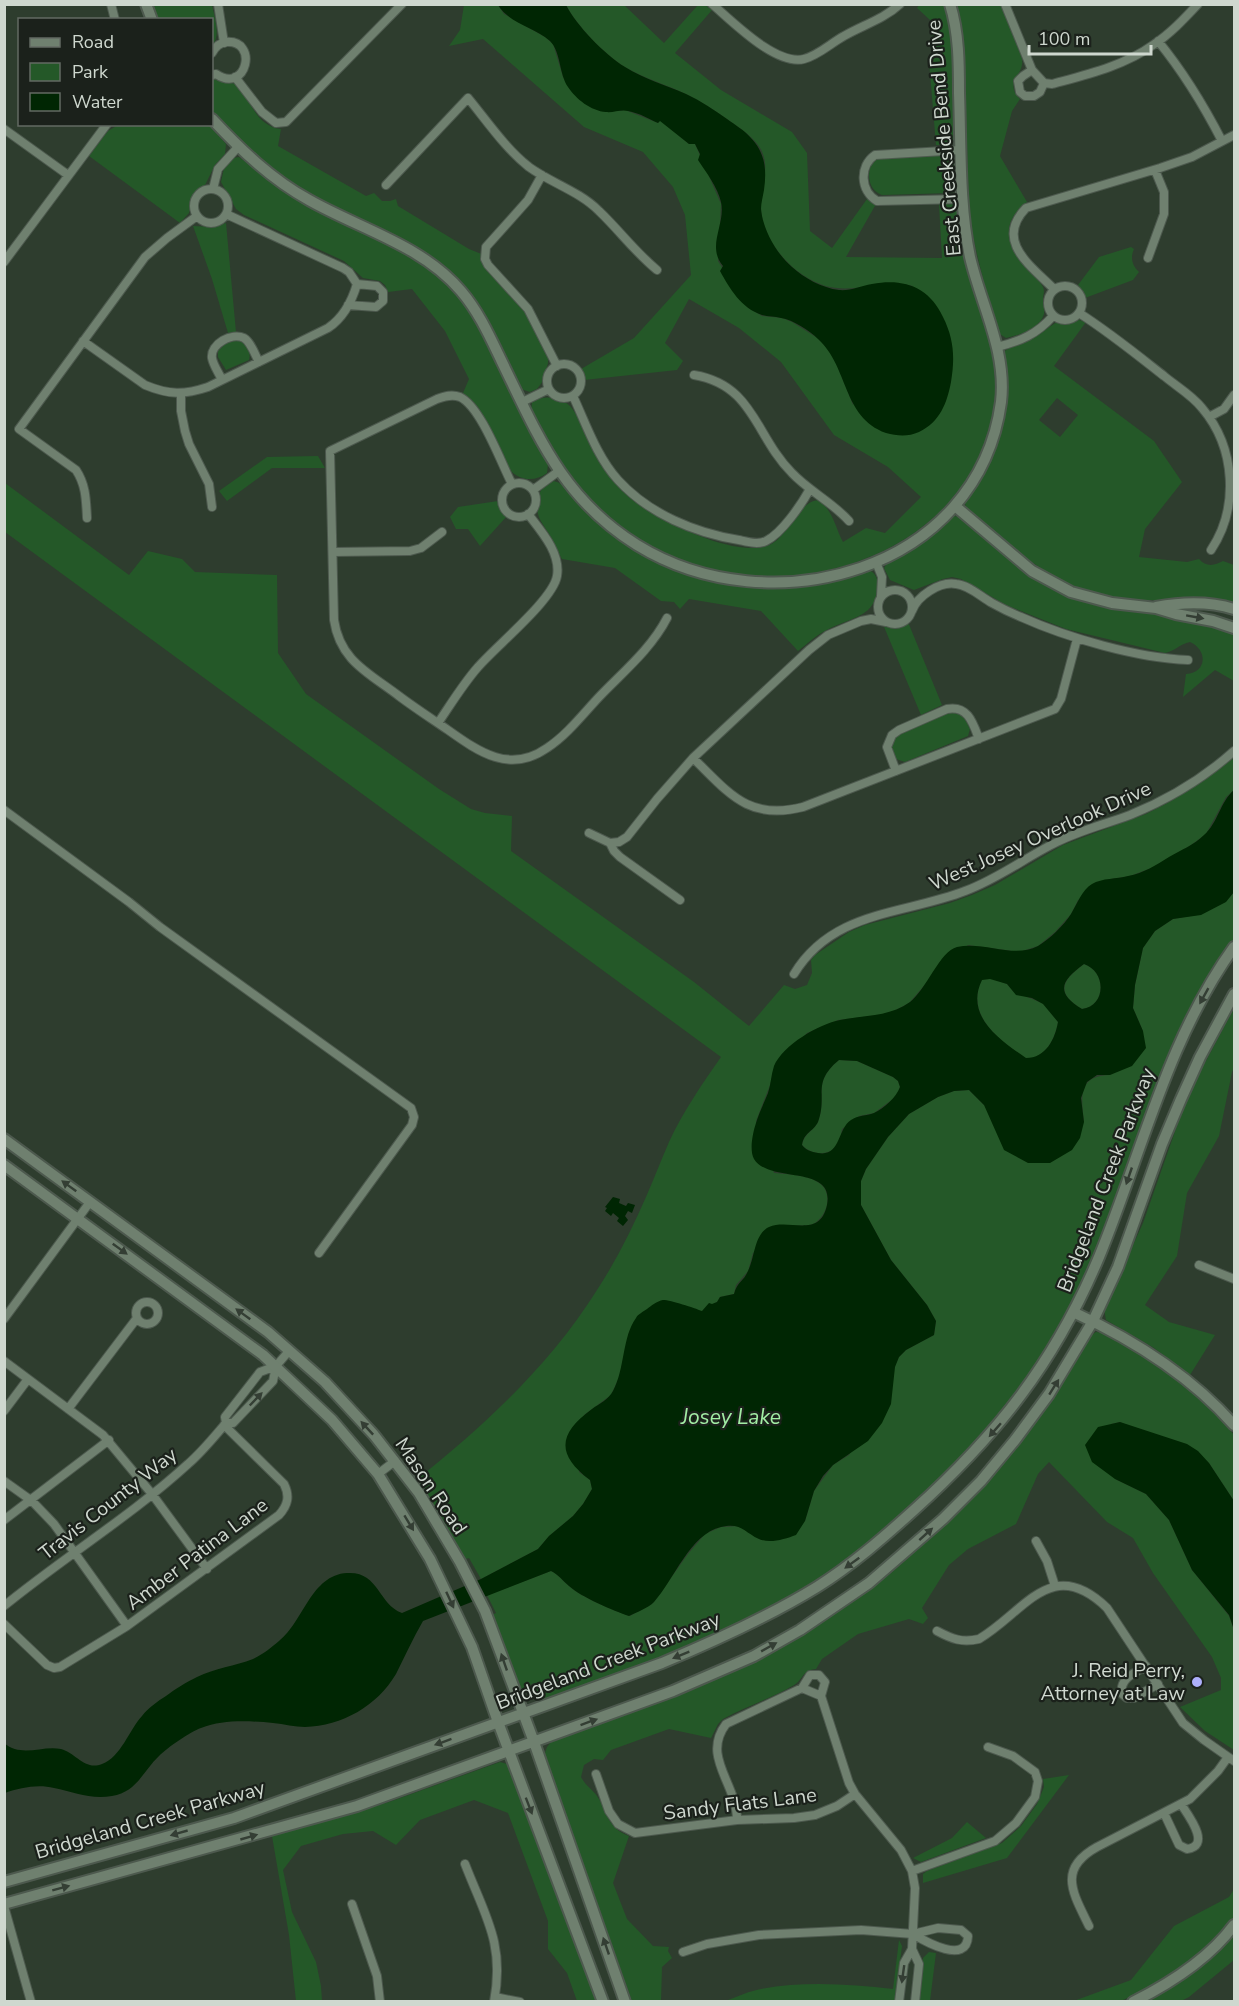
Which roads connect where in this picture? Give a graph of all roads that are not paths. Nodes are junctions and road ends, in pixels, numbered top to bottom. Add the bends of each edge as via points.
1 (218, 4) edge
2 (402, 4) edge
3 (900, 4) edge
4 (951, 4) edge
5 (1005, 4) edge
6 (1198, 4) edge
7 (713, 5) edge
8 (1158, 41) junction
9 (224, 43) junction
10 (213, 52) edge
11 (1032, 70) junction
12 (213, 75) edge
13 (235, 77) junction
14 (1041, 81) junction
15 (213, 120) edge
16 (105, 126) edge
17 (4, 129) edge
18 (1234, 135) edge
19 (1222, 141) junction
20 (238, 147) junction
21 (962, 150) junction
22 (1155, 170) junction
23 (68, 175) junction
24 (542, 175) junction
25 (386, 185) dead end
26 (213, 189) junction
27 (963, 199) junction
28 (226, 214) junction
29 (197, 216) junction
30 (1148, 258) dead end
31 (4, 262) edge
32 (657, 270) dead end
33 (357, 284) junction
34 (1054, 289) junction
35 (348, 305) junction
36 (1079, 314) junction
37 (1053, 316) junction
38 (83, 341) junction
39 (998, 347) junction
40 (259, 362) junction
41 (556, 366) junction
42 (694, 375) dead end
43 (222, 380) junction
44 (549, 389) junction
45 (181, 394) junction
46 (573, 396) junction
47 (1234, 396) edge
48 (522, 402) junction
49 (1209, 417) junction
50 (559, 471) junction
51 (512, 484) junction
52 (810, 489) junction
53 (533, 490) junction
54 (955, 506) junction
55 (212, 507) dead end
56 (528, 514) junction
57 (87, 518) dead end
58 (849, 520) dead end
59 (442, 532) dead end
60 (1211, 549) dead end
61 (333, 552) junction
62 (876, 562) junction
63 (882, 577) junction
64 (901, 591) junction
65 (926, 594) junction
66 (879, 600) junction
67 (1156, 608) junction
68 (1234, 609) edge
69 (912, 611) junction
70 (667, 618) dead end
71 (861, 621) junction
72 (886, 622) junction
73 (1234, 628) edge
74 (1077, 639) junction
75 (1188, 660) dead end
76 (438, 723) junction
77 (979, 739) junction
78 (1234, 751) edge
79 (693, 758) junction
80 (896, 771) junction
81 (4, 810) edge
82 (589, 833) dead end
83 (610, 843) junction
84 (680, 900) dead end
85 (1234, 947) edge
86 (794, 974) dead end
87 (1234, 994) edge
88 (4, 1138) edge
89 (4, 1165) edge
90 (90, 1202) junction
91 (78, 1218) junction
92 (318, 1252) dead end
93 (1199, 1265) dead end
94 (1234, 1280) edge
95 (1073, 1312) junction
96 (137, 1318) dead end
97 (4, 1319) edge
98 (1093, 1321) junction
99 (289, 1351) junction
100 (4, 1361) edge
101 (276, 1366) junction
102 (28, 1379) junction
103 (68, 1409) junction
104 (4, 1411) edge
105 (225, 1424) junction
106 (1234, 1425) edge
107 (108, 1440) junction
108 (394, 1461) junction
109 (378, 1474) junction
110 (4, 1481) edge
111 (152, 1494) junction
112 (32, 1501) junction
113 (4, 1520) edge
114 (1036, 1541) dead end
115 (75, 1552) junction
116 (207, 1569) junction
117 (1054, 1586) junction
118 (4, 1606) edge
119 (4, 1624) edge
120 (127, 1626) junction
121 (937, 1631) dead end
122 (1146, 1666) junction
123 (1158, 1684) junction
124 (802, 1688) junction
125 (821, 1696) junction
126 (523, 1713) junction
127 (498, 1722) junction
128 (534, 1742) junction
129 (988, 1747) dead end
130 (509, 1751) junction
131 (1231, 1759) edge
132 (596, 1774) dead end
133 (855, 1794) junction
134 (1182, 1804) junction
135 (1164, 1813) junction
136 (737, 1820) junction
137 (465, 1864) dead end
138 (912, 1871) junction
139 (4, 1882) edge
140 (352, 1904) dead end
141 (4, 1905) edge
142 (1234, 1925) edge
143 (1089, 1926) dead end
144 (913, 1934) junction
145 (912, 1949) junction
146 (682, 1952) dead end
147 (495, 1999) edge
148 (31, 2001) edge
149 (380, 2001) edge
150 (520, 2001) edge
151 (603, 2001) edge
152 (625, 2001) edge
153 (899, 2001) edge
154 (915, 2001) edge
155 (1133, 2001) edge

1 - 9 street
2 - 13 street via 286,122 276,123 262,112
3 - 7 street via 814,55 795,60 776,55
4 - 21 main road, East Creekside Bend Drive via 958,49
5 - 11 street
6 - 8 street
8 - 14 street via 1118,64 1061,81
8 - 19 street via 1200,97
9 - 10 street
9 - 13 street via 236,43 244,51 244,69
11 - 14 street
11 - 14 street via 1018,81 1020,92 1034,96 1040,92
12 - 13 street
15 - 20 main road, East Creekside Bend Drive
16 - 23 street
17 - 23 street
18 - 19 street
19 - 22 street
20 - 26 street via 218,169
20 - 48 main road, East Creekside Bend Drive via 304,197 420,256 441,272 474,308
21 - 27 main road, East Creekside Bend Drive
21 - 27 street via 875,155 866,165 864,186 870,197 884,202
22 - 30 street via 1164,192 1164,214
22 - 34 street via 1026,208 1017,217 1013,240
23 - 31 street
24 - 25 street via 507,146 468,98
24 - 32 street via 599,211
24 - 41 street via 528,200 486,247 485,260 528,309
26 - 28 street via 226,198
26 - 29 street via 196,197
27 - 39 main road, East Creekside Bend Drive via 970,256
28 - 29 street via 210,223
28 - 33 street via 343,268
29 - 38 street via 145,257
33 - 35 street
33 - 35 street via 377,286 383,292 383,301 376,307
34 - 36 street via 1066,285 1077,290 1082,302
34 - 37 street via 1047,302
35 - 40 street via 328,328
36 - 37 street via 1066,320
36 - 49 street via 1113,335
37 - 39 street via 1035,333
38 - 45 street via 145,385
38 - 57 street via 20,429 76,470 86,494
39 - 54 main road, East Creekside Bend Drive via 1002,384 996,425 981,466
40 - 43 street
40 - 43 street via 244,338 237,336 221,342 212,359
41 - 44 street via 548,376
41 - 46 street via 570,365 580,373 581,386
42 - 52 street via 721,383 740,397 782,462
43 - 45 street
44 - 46 street via 556,396
44 - 48 street
45 - 55 street via 185,431 209,484
46 - 52 street via 618,480 652,507 688,526 761,543 796,511
47 - 49 street via 1224,409
48 - 50 main road, East Creekside Bend Drive
49 - 60 street via 1227,447 1234,475 1227,525
50 - 53 street
50 - 62 main road, East Creekside Bend Drive via 574,492 614,529 653,554 689,569 722,578 777,583 831,577
51 - 53 street via 524,483
51 - 56 street via 502,497 506,511 519,517
51 - 61 street via 472,408 455,396 437,399 330,451
52 - 58 street
53 - 56 street via 536,505
54 - 62 main road, East Creekside Bend Drive via 918,538
54 - 67 main road via 1015,558 1053,584 1112,603
56 - 76 street via 550,546 557,578 546,597 471,675
59 - 61 street via 421,548 410,551
61 - 76 street via 334,620 346,654
62 - 63 street
63 - 64 street
63 - 66 street
64 - 65 street
64 - 66 street via 888,591
64 - 69 street via 910,600
65 - 69 street
65 - 74 street via 946,584 960,585 1022,618
66 - 71 street
66 - 72 street via 879,613
67 - 68 main road via 1192,602
67 -> 73 main road
69 - 72 street via 902,623
70 - 76 street via 654,640 558,739 537,754 517,760 495,758
71 - 72 street
71 - 79 street via 819,641
74 - 75 street via 1165,659
74 - 77 street via 1055,709
77 - 80 street
77 - 80 street via 966,713 947,709 892,735 887,747
78 - 86 street, West Josey Overlook Drive via 1201,776 1149,806 1058,842 967,891 847,926 811,950
79 - 80 street via 742,802 776,812 803,807
79 - 83 street via 627,837
81 - 92 street via 411,1108 412,1125
82 - 83 street
83 - 84 street via 620,857
85 -> 95 main road, Bridgeland Creek Parkway via 1202,1000 1159,1090 1098,1259
87 - 98 main road, Bridgeland Creek Parkway via 1181,1099 1118,1267
90 -> 88 main road, Mason Road
89 - 91 main road, Mason Road
90 - 91 street
99 -> 90 main road, Mason Road
91 - 97 street
91 -> 101 main road, Mason Road
93 - 94 street
95 - 98 main road
95 -> 126 main road, Bridgeland Creek Parkway via 1032,1383 998,1427 948,1479 854,1562 786,1605 702,1647
96 - 103 street
98 - 106 main road via 1171,1367
128 -> 98 main road, Bridgeland Creek Parkway via 734,1665 800,1630 869,1583 981,1481 1049,1394
99 - 101 street
108 -> 99 main road, Mason Road via 326,1382
100 - 102 street
101 - 105 street, Travis County Way via 260,1372 225,1417
105 -> 101 street, Travis County Way via 233,1423 273,1382
101 - 109 main road, Mason Road via 333,1420
102 - 103 street
102 - 104 street
103 - 107 street
105 - 111 street, Travis County Way via 189,1464
105 - 116 street, Amber Patina Lane via 284,1484 288,1496 279,1515
107 - 111 street
107 - 112 street
108 - 109 street
126 -> 108 main road, Mason Road via 485,1611 460,1562 419,1493
109 -> 127 main road, Mason Road via 438,1574
110 - 112 street
111 - 115 street, Travis County Way
111 - 116 street
112 - 113 street
112 - 115 street
114 - 117 street
115 - 118 street, Travis County Way
115 - 120 street
116 - 120 street, Amber Patina Lane
117 - 121 street via 1039,1592 979,1639 955,1640
117 - 122 street via 1084,1590 1097,1598
119 - 120 street, Amber Patina Lane via 54,1668
122 - 123 street
122 - 123 street via 1123,1681 1122,1694 1134,1698
123 - 131 street via 1183,1723
124 - 125 street
124 - 125 street via 810,1675 819,1675 825,1682
124 - 136 street via 726,1724 717,1738 717,1755 735,1799
125 - 133 street
126 - 127 main road, Bridgeland Creek Parkway
126 - 128 main road, Mason Road
127 - 130 main road, Mason Road
127 -> 139 main road, Bridgeland Creek Parkway via 234,1818
128 - 130 main road, Bridgeland Creek Parkway
152 -> 128 main road, Mason Road
129 - 138 street via 1013,1756 1035,1772 1035,1797 1016,1823 995,1841
141 -> 130 main road, Bridgeland Creek Parkway via 357,1806
130 -> 151 main road, Mason Road
131 - 134 street
132 - 136 street, Sandy Flats Lane via 609,1811 618,1824 635,1833
133 - 136 street, Sandy Flats Lane via 815,1815
133 - 138 street via 901,1850
134 - 135 street
134 - 135 street via 1199,1835 1194,1848 1179,1845
135 - 143 street via 1083,1854 1076,1863 1071,1885
137 - 147 street via 493,1932 498,1970
138 - 144 street
140 - 149 street via 377,1976
141 - 148 street
142 - 155 main road via 1169,1983
144 - 144 street via 935,1947 959,1950 968,1944 969,1936 961,1930 938,1928
144 - 145 street
144 - 146 street via 861,1930 759,1935
145 -> 153 street via 904,1963
145 - 154 street via 919,1964
147 - 150 street

